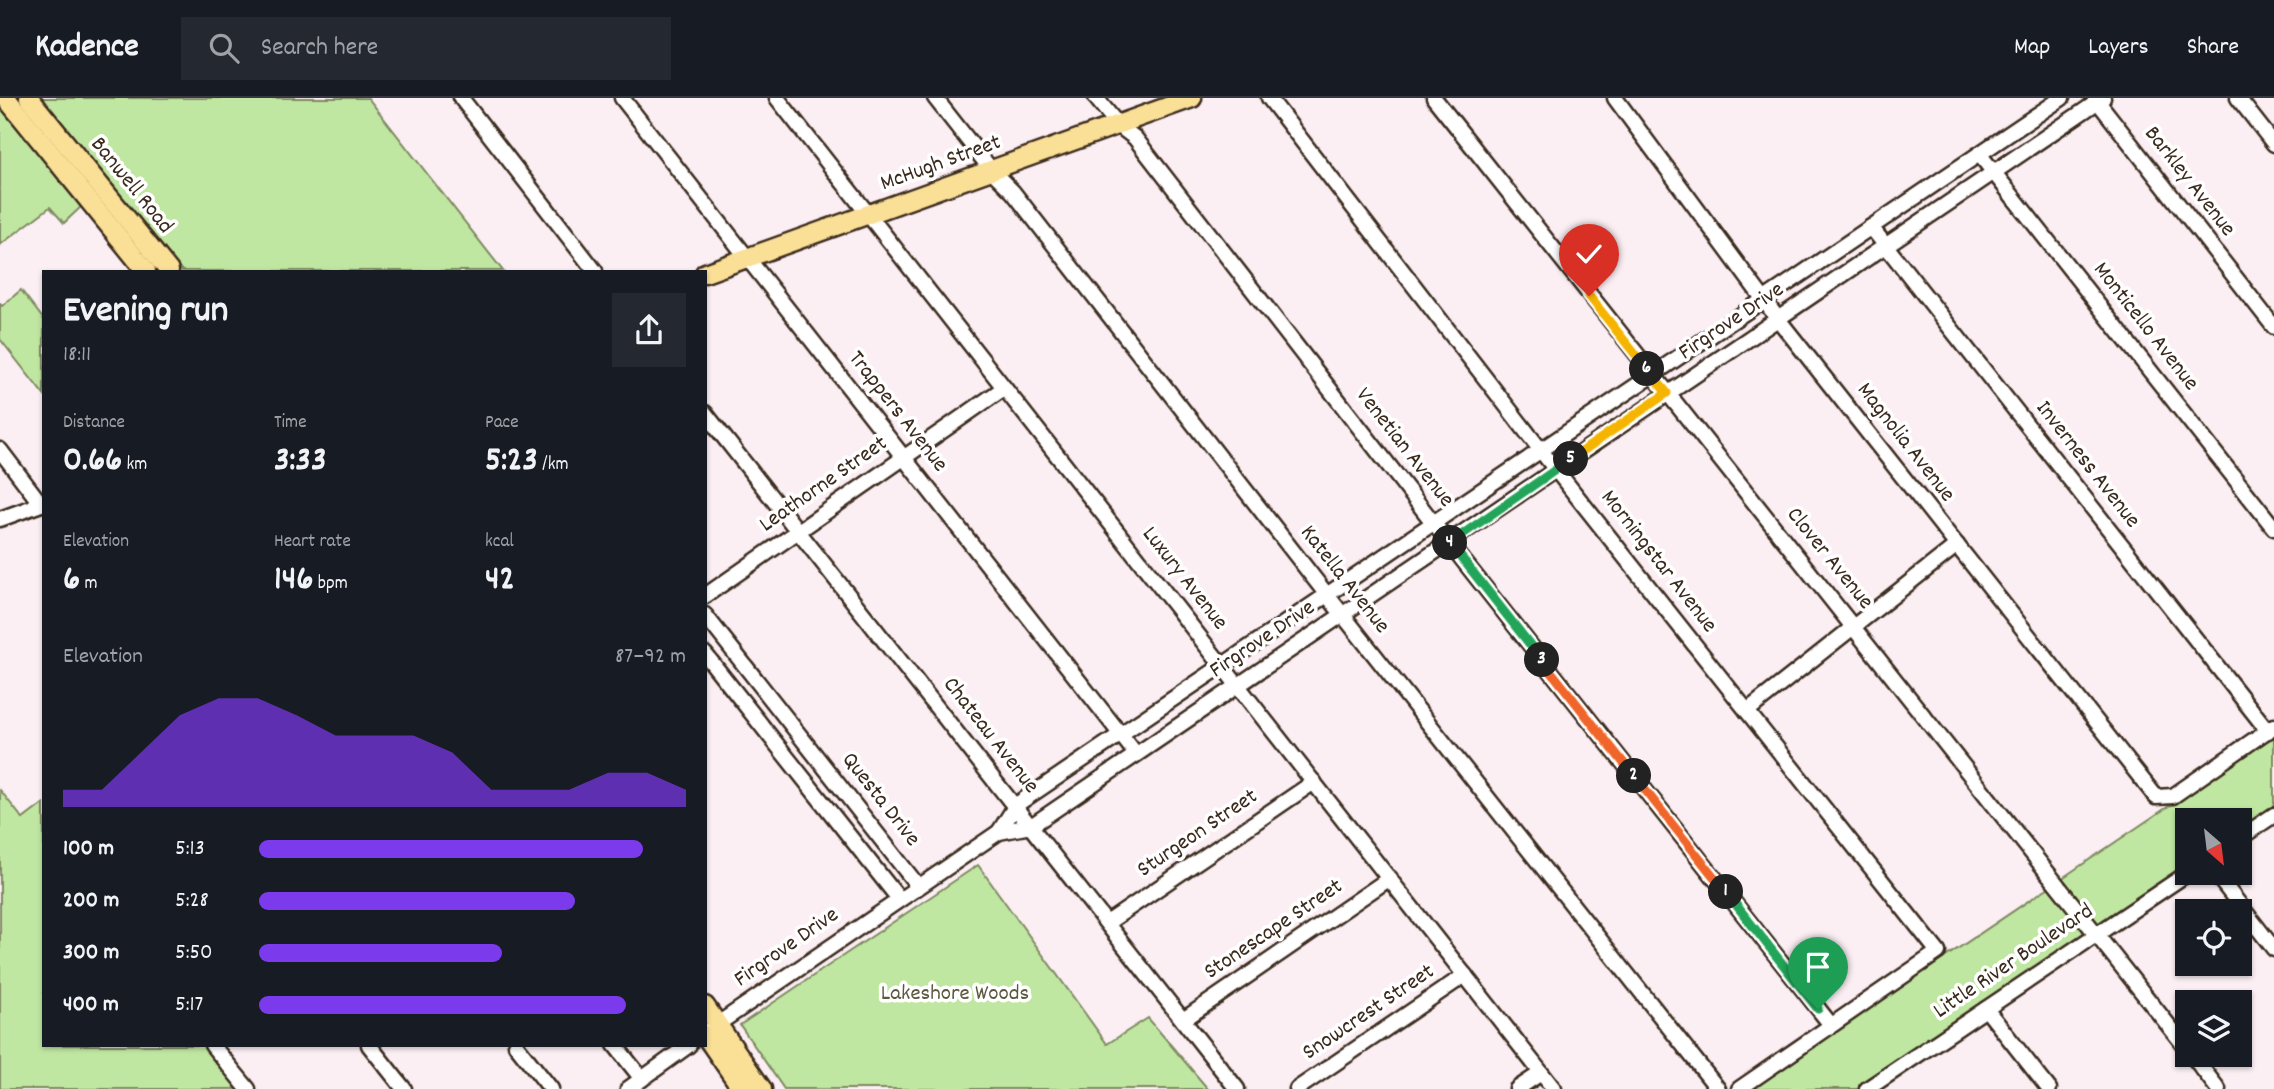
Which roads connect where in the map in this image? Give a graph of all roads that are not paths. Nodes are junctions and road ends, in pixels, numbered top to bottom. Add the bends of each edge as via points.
1 (6, 98) edge
2 (29, 98) edge
3 (461, 98) edge
4 (622, 98) edge
5 (777, 98) edge
6 (935, 98) edge
7 (1096, 98) edge
8 (1192, 98) edge
9 (1269, 98) edge
10 (1434, 98) edge
11 (1615, 98) edge
12 (2062, 98) edge
13 (2238, 98) edge
14 (2098, 99) edge
15 (1118, 125) junction
16 (2274, 144) edge
17 (1980, 155) junction
18 (993, 172) junction
19 (1994, 173) junction
20 (869, 216) junction
21 (1871, 227) junction
22 (1886, 245) junction
23 (747, 258) junction
24 (145, 270) edge
25 (168, 270) edge
26 (594, 270) edge
27 (707, 272) edge
28 (1764, 298) junction
29 (1778, 319) junction
30 (2274, 327) edge
31 (1652, 375) junction
32 (1003, 388) junction
33 (1667, 393) junction
34 (707, 416) edge
35 (1541, 449) junction
36 (0, 450) edge
37 (904, 457) junction
38 (1556, 470) junction
39 (42, 503) edge
40 (42, 504) edge
41 (0, 519) edge
42 (1433, 523) junction
43 (2274, 528) edge
44 (797, 532) junction
45 (1449, 542) junction
46 (1957, 545) junction
47 (707, 595) edge
48 (1326, 595) junction
49 (1342, 614) junction
50 (707, 618) edge
51 (1854, 626) junction
52 (707, 656) edge
53 (1223, 666) junction
54 (1237, 684) junction
55 (1747, 711) junction
56 (2271, 729) edge
57 (1120, 734) junction
58 (806, 743) junction
59 (1136, 754) junction
60 (787, 756) junction
61 (1314, 782) junction
62 (1016, 805) junction
63 (2274, 815) edge
64 (1031, 826) junction
65 (2252, 830) edge
66 (999, 832) junction
67 (1390, 878) junction
68 (2175, 882) edge
69 (918, 886) junction
70 (2225, 886) edge
71 (899, 899) junction
72 (1107, 923) junction
73 (2096, 934) junction
74 (2274, 949) edge
75 (1465, 975) junction
76 (1986, 1009) junction
77 (1183, 1020) junction
78 (1831, 1026) junction
79 (709, 1031) edge
80 (2175, 1034) edge
81 (214, 1047) edge
82 (371, 1047) edge
83 (518, 1047) edge
84 (617, 1047) edge
85 (686, 1047) edge
86 (2201, 1067) edge
87 (1541, 1073) junction
88 (1885, 1077) junction
89 (642, 1079) junction
90 (248, 1089) edge
91 (404, 1089) edge
92 (551, 1089) edge
93 (628, 1089) edge
94 (742, 1089) edge
95 (762, 1089) edge
96 (1237, 1089) edge
97 (1297, 1089) edge
98 (1517, 1089) edge
99 (1554, 1089) edge
100 (1718, 1089) edge
101 (1739, 1089) edge
102 (1867, 1089) edge
103 (1895, 1089) edge
104 (2049, 1089) edge
105 (2218, 1089) edge

1 - 24 main road, Banwell Road
2 - 25 main road, Banwell Road
3 - 26 street
4 - 23 street, Trappers Avenue
5 - 20 street, Luxury Avenue
6 - 18 street, Katella Avenue
7 - 15 street, Venetian Avenue
8 - 15 main road, McHugh Street
9 - 35 street, Morningstar Avenue
10 - 31 street, Clover Avenue
11 - 28 street, Magnolia Avenue
12 - 17 street, Firgrove Drive
13 - 16 street
14 - 19 street, Firgrove Drive
14 - 30 street, Barkley Avenue
15 - 18 main road, McHugh Street
15 - 42 street, Venetian Avenue via 1135,138
17 - 19 street, Monticello Avenue
17 - 21 street, Firgrove Drive
18 - 20 main road, McHugh Street
18 - 48 street, Katella Avenue via 1013,191
19 - 22 street, Firgrove Drive
19 - 43 street, Monticello Avenue
20 - 23 main road, McHugh Street
20 - 32 street, Luxury Avenue
21 - 22 street, Inverness Avenue
21 - 28 street, Firgrove Drive
22 - 29 street, Firgrove Drive
22 - 56 street, Inverness Avenue
23 - 27 main road, McHugh Street
23 - 37 street, Trappers Avenue
28 - 29 street, Magnolia Avenue
28 - 31 street, Firgrove Drive
29 - 33 street, Firgrove Drive
29 - 46 street, Magnolia Avenue
31 - 33 street, Clover Avenue
31 - 35 street, Firgrove Drive
32 - 37 street, Leathorne Street
32 - 53 street, Luxury Avenue
33 - 38 street, Firgrove Drive
33 - 51 street, Clover Avenue
34 - 44 street, Chateau Avenue
35 - 38 street, Morningstar Avenue
35 - 42 street, Firgrove Drive
36 - 39 street
37 - 44 street, Leathorne Street
37 - 57 street, Trappers Avenue
38 - 45 street, Firgrove Drive
38 - 55 street, Morningstar Avenue
40 - 41 street
42 - 45 street, Venetian Avenue
42 - 48 street, Firgrove Drive
44 - 47 street, Leathorne Street
44 - 62 street, Chateau Avenue
45 - 49 street, Firgrove Drive
45 - 78 street, Venetian Avenue
46 - 51 street
46 - 56 street, Magnolia Avenue via 2157,797 2173,796
48 - 49 street, Katella Avenue
48 - 53 street, Firgrove Drive
49 - 54 street, Firgrove Drive
49 - 100 street, Katella Avenue
50 - 58 street, Questa Drive
51 - 55 street
51 - 73 street, Clover Avenue
52 - 60 street, Questa Drive
53 - 54 street, Luxury Avenue
53 - 57 street, Firgrove Drive
54 - 59 street, Firgrove Drive
54 - 61 street, Luxury Avenue
55 - 78 street, Morningstar Avenue via 1938,952
57 - 59 street, Trappers Avenue
57 - 62 street, Firgrove Drive
58 - 60 street
58 - 69 street, Questa Drive
59 - 64 street, Firgrove Drive
60 - 71 street, Questa Drive
61 - 67 street, Luxury Avenue
61 - 72 street, Sturgeon Street
62 - 64 street, Chateau Avenue
62 - 66 street, Firgrove Drive
63 - 65 street
64 - 66 street, Firgrove Drive
64 - 72 street, Chateau Avenue
66 - 69 street, Firgrove Drive
67 - 75 street, Luxury Avenue
67 - 77 street, Stonescape Street
68 - 73 street, Little River Boulevard
69 - 71 street, Firgrove Drive
70 - 74 street
71 - 79 street, Firgrove Drive
72 - 77 street, Chateau Avenue
73 - 76 street, Little River Boulevard
73 - 80 street, Clover Avenue
75 - 87 street, Luxury Avenue
75 - 97 street, Snowcrest Street
76 - 88 street, Little River Boulevard
76 - 104 street
77 - 96 street, Chateau Avenue
78 - 101 street
79 - 94 main road
79 - 95 main road
81 - 90 street
82 - 91 street
83 - 92 street
84 - 89 street
85 - 89 street
86 - 105 street
87 - 98 street
87 - 99 street, Luxury Avenue
88 - 102 street, Little River Boulevard
88 - 103 street
89 - 93 street

